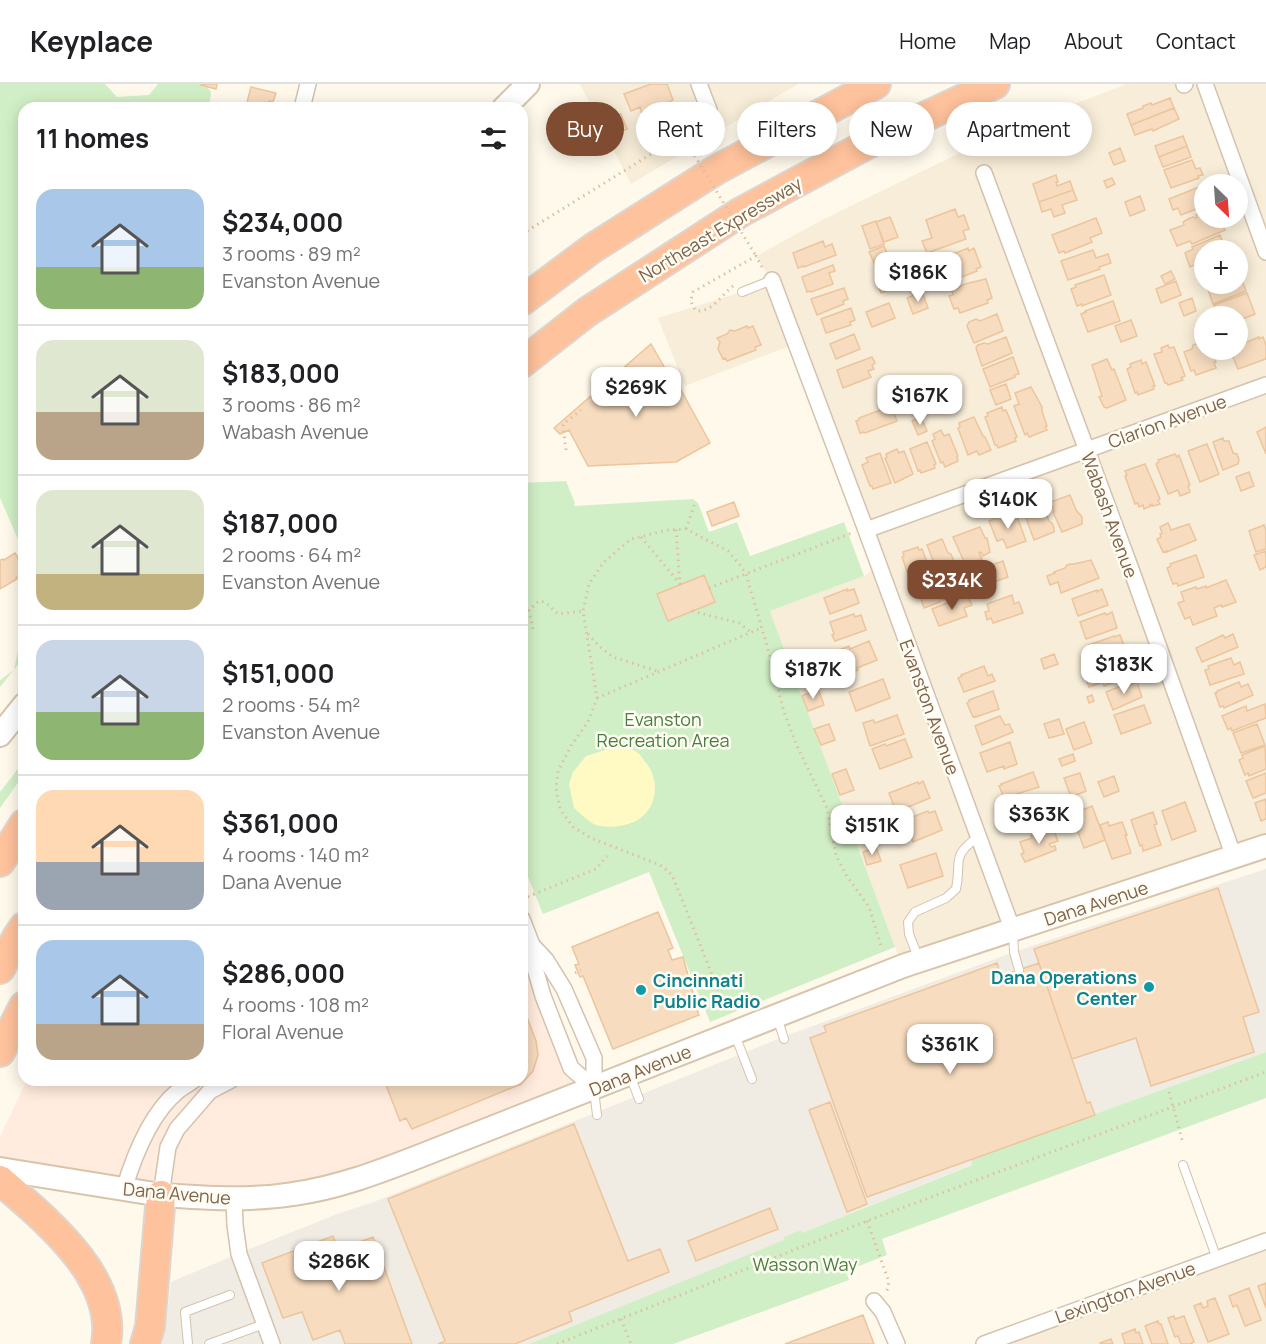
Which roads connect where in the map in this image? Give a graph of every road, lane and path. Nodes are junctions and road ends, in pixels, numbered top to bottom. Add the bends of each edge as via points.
1 (308, 84) edge
2 (528, 84) edge
3 (699, 84) edge
4 (876, 84) edge
5 (995, 84) edge
6 (1205, 84) edge
7 (304, 102) edge
8 (510, 102) edge
9 (706, 102) edge
10 (648, 156) edge
11 (695, 156) edge
12 (984, 173) dead end
13 (528, 230) edge
14 (1266, 252) edge
15 (756, 256) junction
16 (762, 267) dead end
17 (772, 280) joint
18 (734, 286) dead end
19 (742, 292) dead end
20 (528, 297) edge
21 (528, 358) edge
22 (1266, 385) edge
23 (581, 410) dead end
24 (566, 450) dead end
25 (1086, 450) junction
26 (695, 502) dead end
27 (676, 529) junction
28 (686, 529) junction
29 (865, 529) junction
30 (641, 536) junction
31 (746, 574) junction
32 (709, 588) dead end
33 (583, 611) junction
34 (692, 611) dead end
35 (533, 628) dead end
36 (761, 628) junction
37 (751, 632) junction
38 (587, 633) junction
39 (658, 672) junction
40 (597, 698) junction
41 (18, 712) edge
42 (0, 735) edge
43 (18, 834) edge
44 (978, 837) junction
45 (1266, 846) edge
46 (607, 855) dead end
47 (1234, 857) junction
48 (0, 862) edge
49 (528, 897) edge
50 (1013, 931) junction
51 (18, 936) edge
52 (881, 946) dead end
53 (528, 950) edge
54 (528, 954) edge
55 (920, 961) junction
56 (0, 969) edge
57 (581, 970) dead end
58 (1019, 970) dead end
59 (575, 973) dead end
60 (725, 1008) dead end
61 (777, 1015) junction
62 (18, 1018) edge
63 (734, 1032) junction
64 (784, 1039) dead end
65 (0, 1052) edge
66 (1266, 1072) edge
67 (630, 1074) junction
68 (752, 1079) dead end
69 (186, 1086) edge
70 (220, 1086) edge
71 (594, 1088) junction
72 (1169, 1092) dead end
73 (639, 1099) dead end
74 (1173, 1107) junction
75 (597, 1115) dead end
76 (1183, 1143) dead end
77 (1183, 1165) dead end
78 (0, 1169) edge
79 (0, 1179) edge
80 (124, 1189) junction
81 (161, 1195) junction
82 (234, 1199) junction
83 (867, 1221) junction
84 (1266, 1241) edge
85 (1217, 1259) junction
86 (230, 1295) dead end
87 (874, 1301) joint
88 (621, 1319) junction
89 (264, 1324) junction
90 (106, 1344) edge
91 (145, 1344) edge
92 (188, 1344) edge
93 (209, 1344) edge
94 (272, 1344) edge
95 (557, 1344) edge
96 (631, 1344) edge
97 (897, 1344) edge
98 (984, 1344) edge

1 - 7 street
2 - 8 street
3 - 9 street
4 - 20 highway via 716,170 593,248
5 - 21 highway, Northeast Expressway via 879,138 741,212 587,312
6 - 14 street
10 - 13 path
11 - 15 path, bridge
12 - 25 street, Wabash Avenue
15 - 16 path
15 - 18 path via 693,292 692,305 703,311
17 - 19 lane
17 - 29 street, Evanston Avenue
22 - 25 street, Clarion Avenue
23 - 24 path via 563,424
25 - 29 street, Clarion Avenue
25 - 47 street, Wabash Avenue
26 - 28 path
27 - 28 path
27 - 30 path
27 - 30 path via 680,584
28 - 31 path via 728,551
29 - 31 path
29 - 44 street, Evanston Avenue
30 - 33 path via 631,539 603,563 589,584
31 - 32 path
31 - 36 path
33 - 35 path via 558,614 539,601 529,610
33 - 38 path
34 - 37 path via 739,623
36 - 37 path
36 - 52 path via 784,712 826,808 836,855 868,907
37 - 39 path
38 - 39 path via 613,657
38 - 40 path
39 - 40 path
40 - 60 path via 588,722 558,771 560,809 573,827 591,838 660,865 673,877
41 - 42 street
43 - 48 highway
44 - 50 street, Evanston Avenue
44 - 55 lane via 963,848 956,889 915,912 908,922
45 - 47 street, Dana Avenue
46 - 49 path via 596,869
47 - 50 street, Dana Avenue
50 - 55 street, Dana Avenue
50 - 58 lane
51 - 56 highway
53 - 71 street via 546,960 564,989 594,1058
54 - 71 street via 571,1068
55 - 61 street, Dana Avenue
57 - 59 path
61 - 63 street, Dana Avenue
61 - 64 lane
62 - 65 highway
63 - 67 street, Dana Avenue
63 - 68 lane
66 - 74 path
67 - 71 street, Dana Avenue
67 - 73 lane
69 - 80 street via 156,1116
70 - 81 street via 210,1091 177,1129 168,1147
71 - 75 lane
71 - 82 street, Dana Avenue via 365,1177 295,1194
72 - 74 path
74 - 76 path
74 - 83 path
77 - 85 lane
78 - 80 street, Dana Avenue
79 - 90 highway via 50,1224 94,1280 105,1304
80 - 81 street, Dana Avenue
81 - 82 street, Dana Avenue
81 - 91 highway via 150,1327
82 - 89 street via 239,1254
83 - 87 path via 889,1282 888,1290
83 - 88 path
84 - 85 street, Lexington Avenue
85 - 98 street, Lexington Avenue
86 - 92 lane via 185,1312
87 - 97 street
88 - 95 path
88 - 96 path
89 - 93 lane
89 - 94 street

